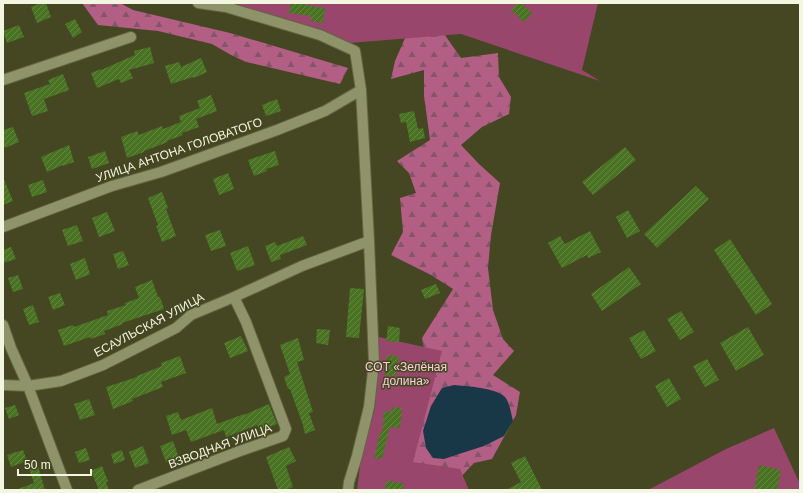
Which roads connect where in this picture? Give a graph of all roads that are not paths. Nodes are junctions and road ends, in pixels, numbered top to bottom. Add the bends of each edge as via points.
1 (198, 3) edge
2 (130, 37) dead end
3 (3, 80) edge
4 (361, 90) junction
5 (3, 227) edge
6 (369, 241) junction
7 (234, 297) junction
8 (3, 325) edge
9 (3, 385) edge
10 (28, 386) junction
11 (68, 490) edge
12 (138, 490) edge
13 (348, 490) edge

1 - 4 street via 226,7 320,35 355,51
2 - 3 street
4 - 5 street, УЛИЦА АНТОНА ГОЛОВАТОГО via 325,111 277,130 161,172 112,186
4 - 6 street
6 - 7 street, ЕСАУЛЬСКАЯ УЛИЦА via 302,266
6 - 13 street via 374,362 369,407
7 - 10 street, ЕСАУЛЬСКАЯ УЛИЦА via 191,315 176,328 103,365 61,381
7 - 12 street, ВЗВОДНАЯ УЛИЦА via 246,322 286,429 283,436
8 - 10 street
9 - 10 street, ЕСАУЛЬСКАЯ УЛИЦА
10 - 11 street

